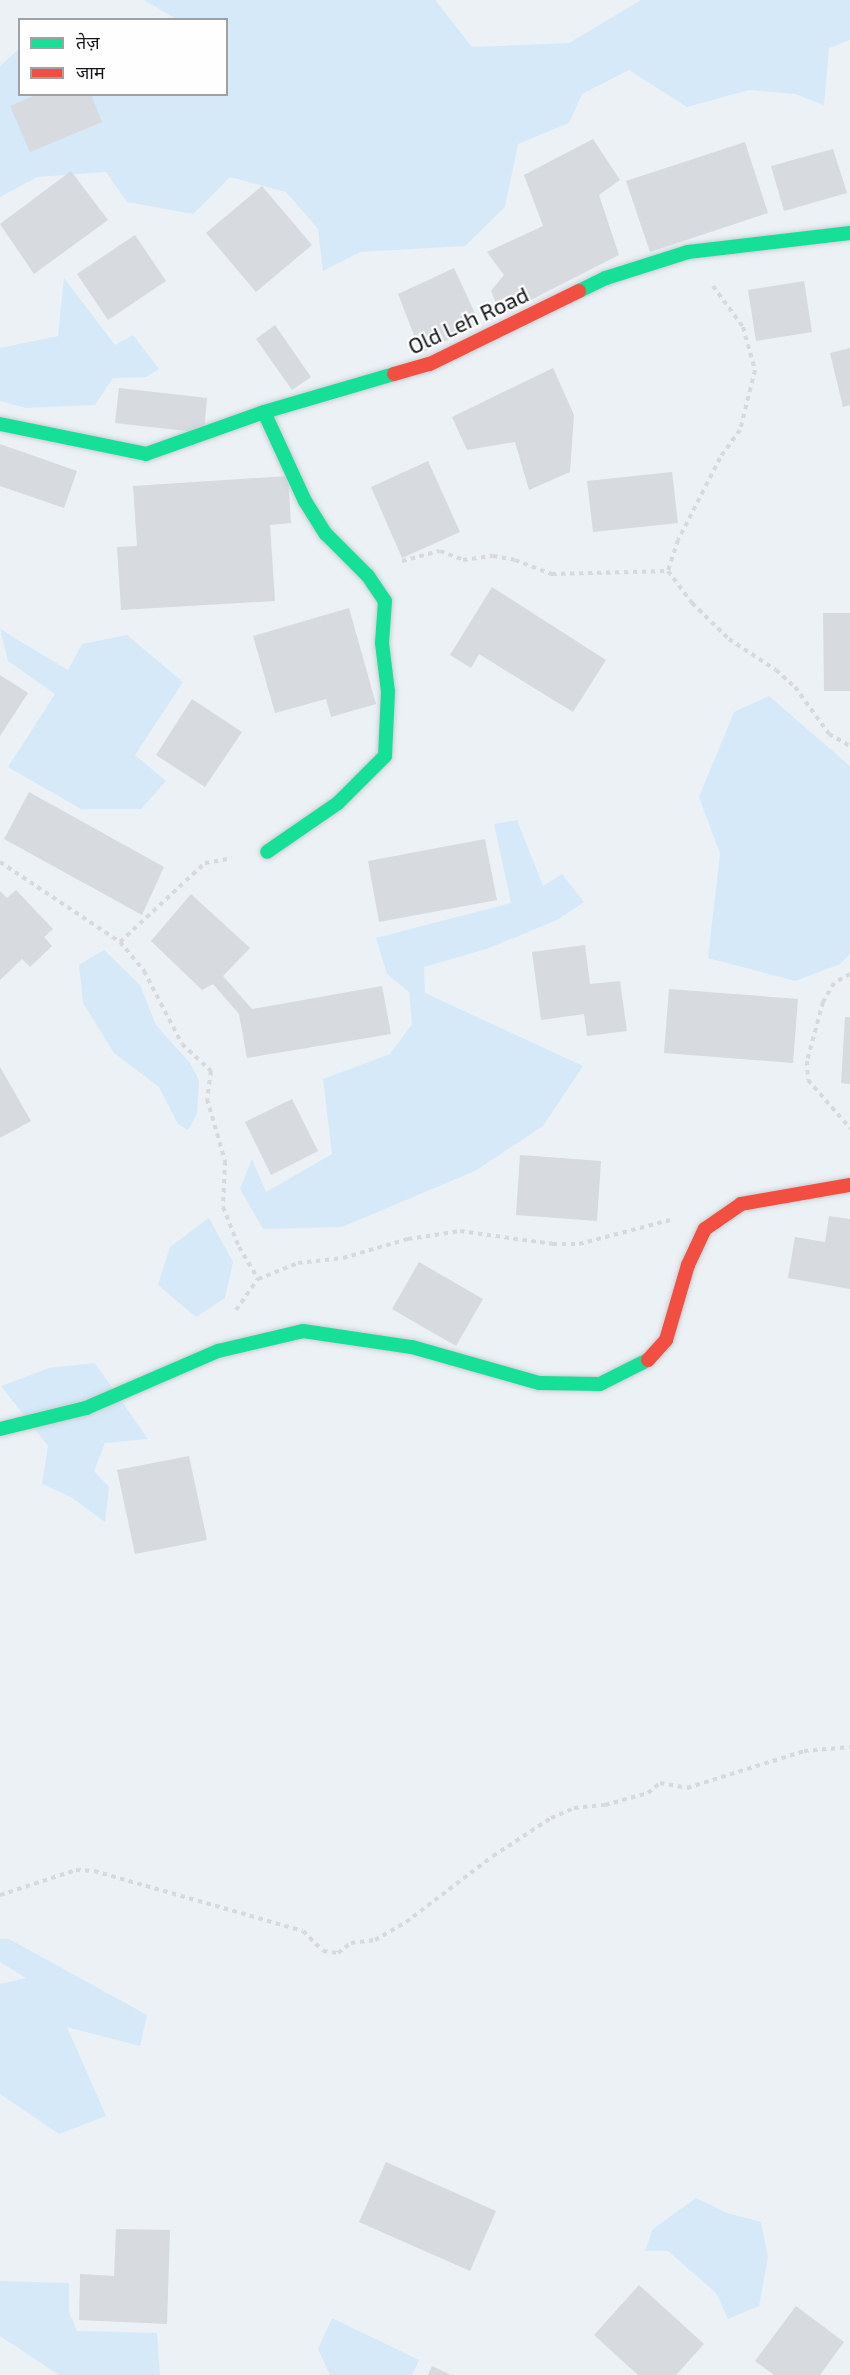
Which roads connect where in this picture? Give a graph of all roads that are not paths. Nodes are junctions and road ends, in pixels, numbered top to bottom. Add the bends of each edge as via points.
1 (850, 233) edge
2 (264, 412) junction
3 (0, 424) edge
4 (267, 852) road end
5 (850, 1185) edge
6 (0, 1429) edge

1 - 2 street, Old Leh Road via 688,252 606,278 430,364
2 - 3 street, Old Leh Road via 146,454
2 - 4 street via 305,501 326,534 368,576 385,601 382,643 388,692 385,756 338,803
5 - 6 street via 741,1204 705,1229 688,1265 666,1340 643,1365 600,1383 539,1383 412,1347 303,1331 218,1350 86,1408 11,1430

